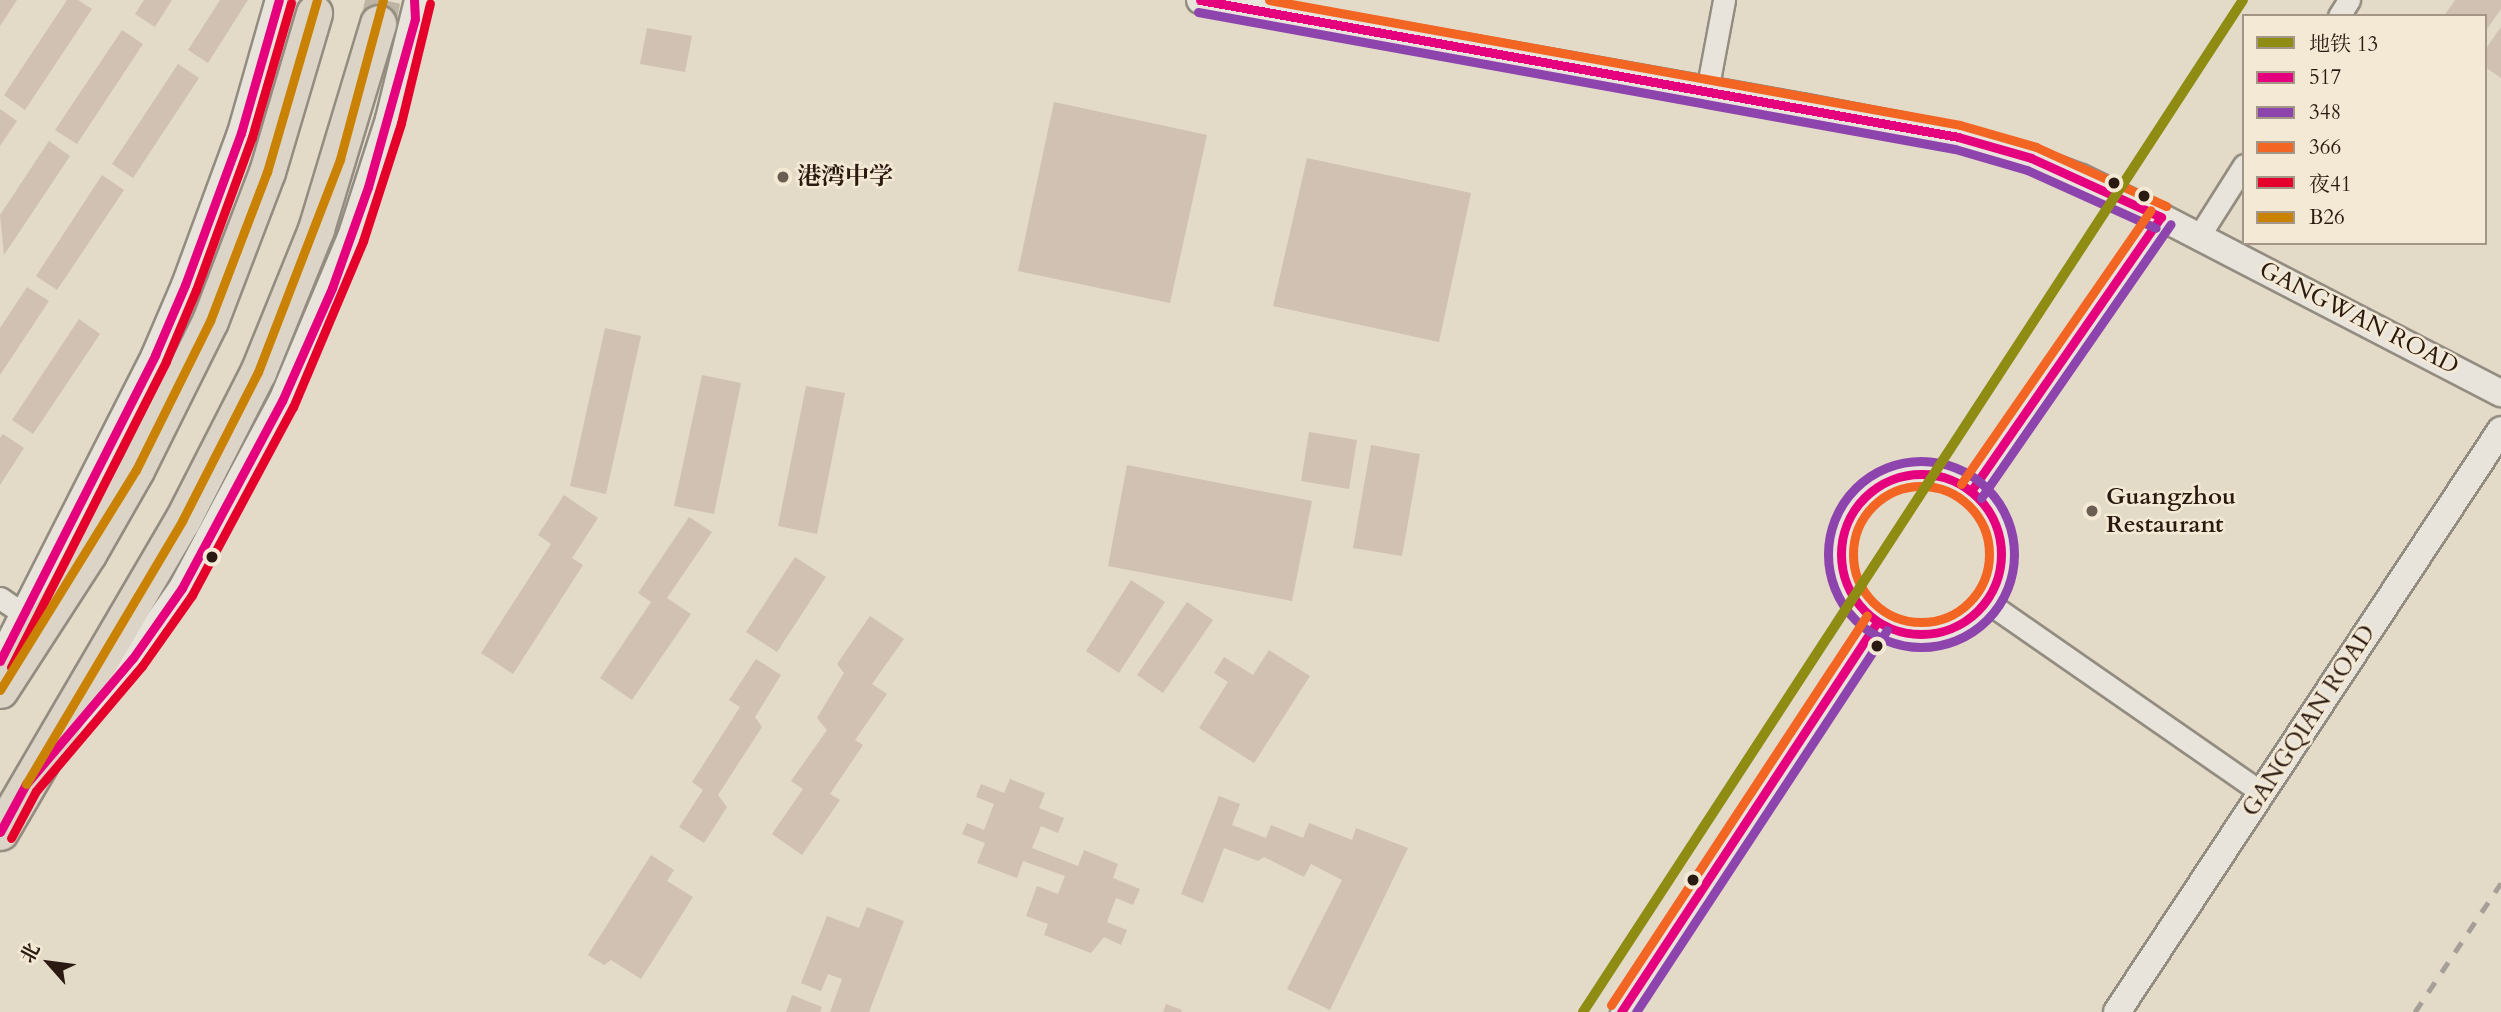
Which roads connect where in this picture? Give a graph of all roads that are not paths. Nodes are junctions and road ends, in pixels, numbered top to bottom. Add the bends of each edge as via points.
1 (279, 0) edge
2 (1200, 0) edge
3 (1724, 0) edge
4 (418, 5) edge
5 (314, 13) dead end
6 (378, 23) tunnel mouth
7 (1707, 90) junction
8 (2242, 168) edge
9 (2161, 217) junction
10 (2199, 236) junction
11 (2501, 393) edge
12 (2501, 430) edge
13 (1971, 491) junction
14 (0, 597) edge
15 (1986, 601) junction
16 (22, 613) junction
17 (1877, 623) junction
18 (0, 661) edge
19 (0, 690) edge
20 (26, 784) junction
21 (2262, 793) junction
22 (0, 832) edge
23 (1620, 1012) edge
24 (2117, 1012) edge

1 - 16 street via 241,133 180,297 155,355
2 - 7 street, GANGWAN ROAD
3 - 7 street
4 - 20 street via 351,237 307,345 245,473 159,622
5 - 19 highway via 267,172 210,321 129,482 48,620
6 - 20 highway via 316,229 258,372 182,521
7 - 9 street, GANGWAN ROAD via 1969,140 2081,178
8 - 10 street
9 - 10 street, GANGWAN ROAD
9 - 13 street
10 - 11 street, GANGWAN ROAD
12 - 21 street, GANGQIAN ROAD
13 - 15 street via 1994,518 2002,543 2001,570
13 - 17 street via 1956,480 1930,473 1903,475 1878,485 1859,502 1845,526 1840,552 1844,578 1855,601
14 - 16 street
15 - 17 street via 1973,616 1950,630 1924,635
15 - 21 street
16 - 18 street
17 - 23 street
20 - 22 highway
21 - 24 street, GANGQIAN ROAD

